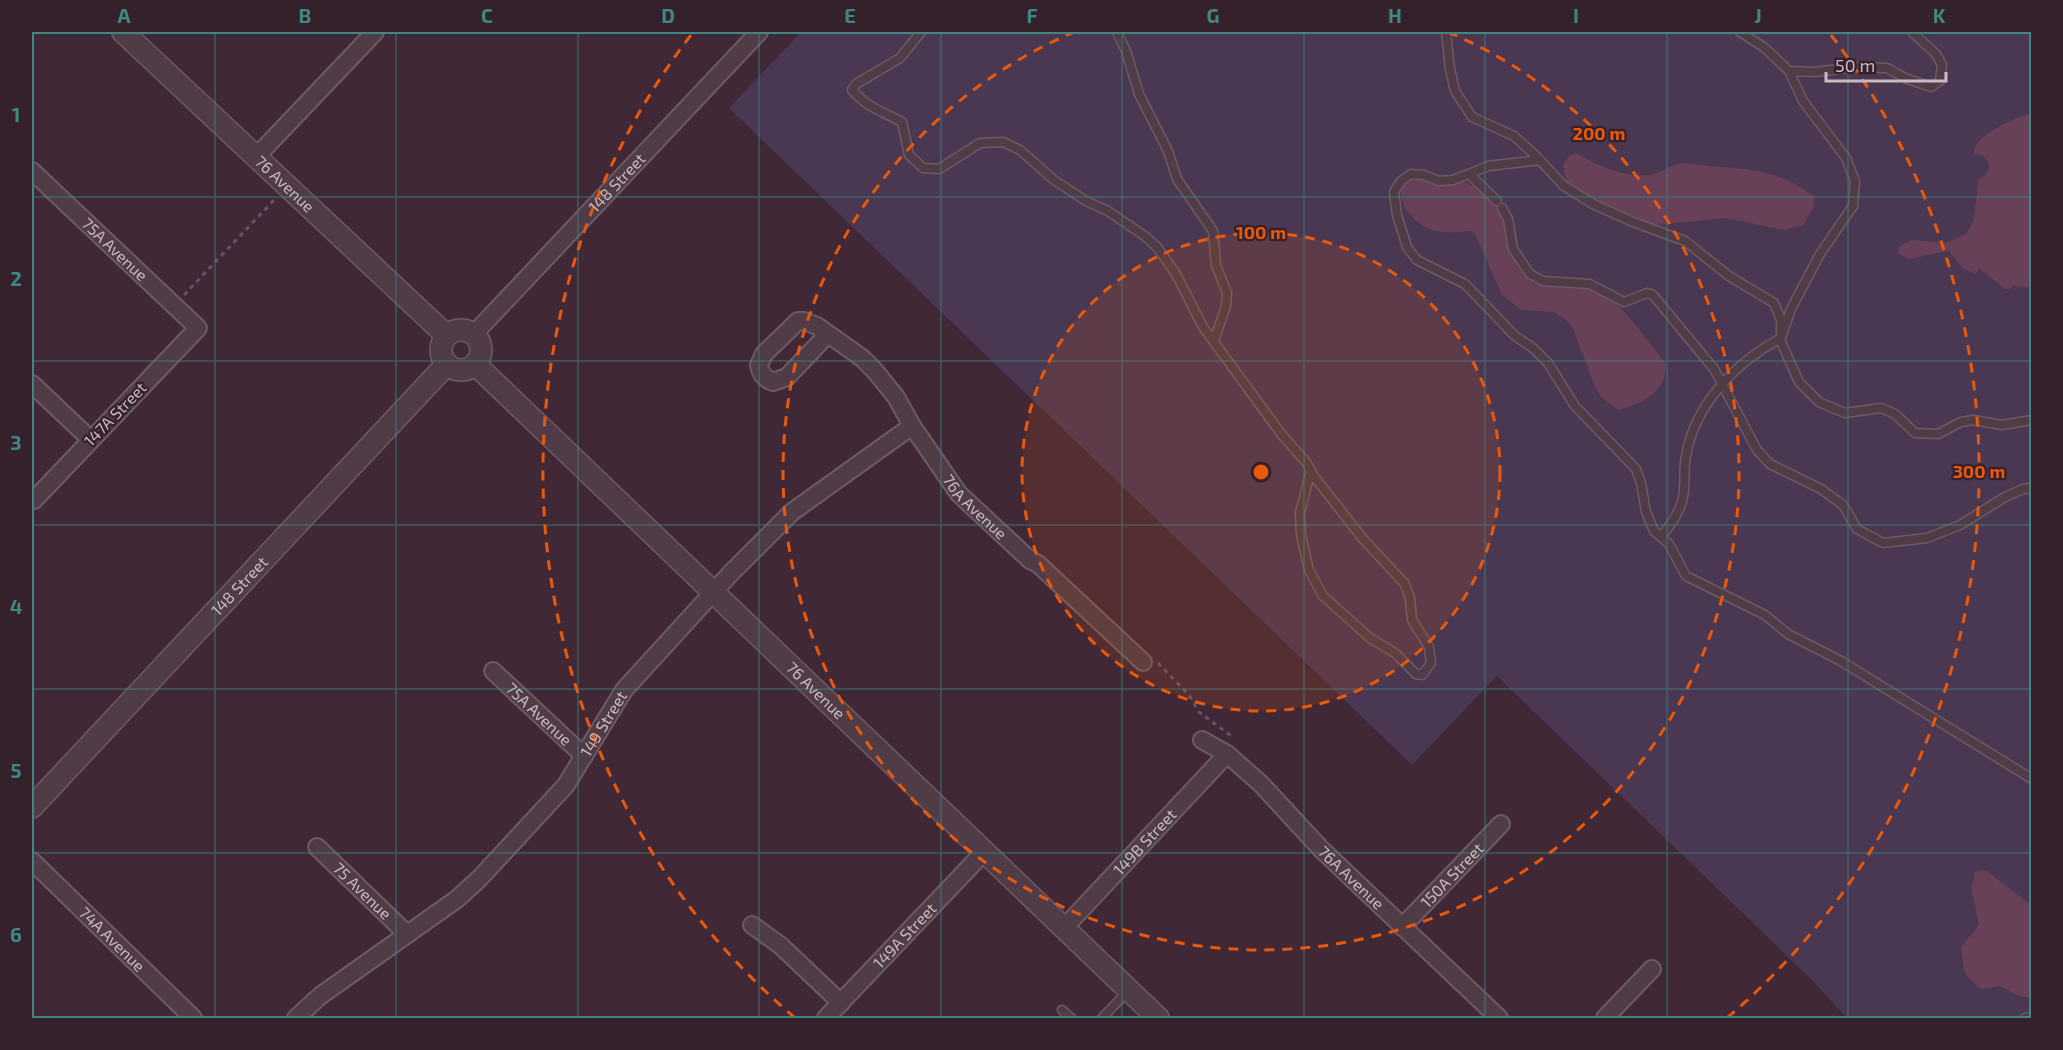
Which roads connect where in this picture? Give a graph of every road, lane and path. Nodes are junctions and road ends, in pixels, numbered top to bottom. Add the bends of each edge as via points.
1 (123, 32) edge
2 (375, 32) edge
3 (759, 32) edge
4 (921, 32) edge
5 (1117, 32) edge
6 (1446, 32) edge
7 (1740, 32) edge
8 (1912, 32) edge
9 (1789, 71) junction
10 (256, 157) junction
11 (1540, 160) junction
12 (32, 171) edge
13 (1469, 174) junction
14 (278, 196) dead end
15 (183, 296) dead end
16 (198, 328) joint
17 (474, 334) junction
18 (828, 334) dead end
19 (446, 335) junction
20 (1781, 338) junction
21 (1214, 341) junction
22 (447, 364) junction
23 (476, 364) junction
24 (32, 384) edge
25 (1722, 385) junction
26 (2031, 420) edge
27 (912, 426) junction
28 (90, 440) junction
29 (1311, 470) junction
30 (2031, 488) edge
31 (34, 500) dead end
32 (1661, 537) junction
33 (713, 592) junction
34 (1149, 661) joint
35 (493, 671) dead end
36 (1202, 740) dead end
37 (1238, 741) dead end
38 (1227, 754) junction
39 (584, 756) junction
40 (2031, 779) edge
41 (32, 807) edge
42 (1501, 824) dead end
43 (317, 847) dead end
44 (984, 852) junction
45 (32, 861) edge
46 (752, 925) dead end
47 (1402, 927) junction
48 (1064, 928) junction
49 (407, 934) junction
50 (1652, 969) dead end
51 (1129, 991) junction
52 (841, 1003) junction
53 (1062, 1010) dead end
54 (2031, 1017) edge
55 (193, 1018) edge
56 (296, 1018) edge
57 (826, 1018) edge
58 (1071, 1018) edge
59 (1102, 1018) edge
60 (1158, 1018) edge
61 (1499, 1018) edge
62 (1605, 1018) edge
63 (2025, 1018) edge

1 - 10 street, 76 Avenue
2 - 10 street
3 - 17 street, 148 Street
4 - 21 lane via 900,58 852,90 874,110 902,122 909,155 923,168 939,168 980,143 1003,142 1020,150 1054,180 1108,211 1157,247
5 - 21 lane via 1138,94 1168,151 1177,179 1213,231 1216,265 1227,293
6 - 11 lane via 1455,91 1472,117 1514,135
7 - 9 lane via 1765,48
8 - 9 lane via 1942,65 1940,81 1931,87 1887,68
9 - 20 lane via 1803,101 1846,158 1855,181 1853,206 1820,254 1791,309
10 - 19 street, 76 Avenue
11 - 13 lane via 1488,166
11 - 20 lane via 1564,186 1593,204 1685,241 1729,276 1774,303 1781,320
12 - 16 street, 75A Avenue
13 - 25 lane via 1500,204 1508,219 1514,249 1530,273 1543,281 1590,284 1624,302 1647,293 1653,295 1714,369
13 - 32 lane via 1439,181 1424,174 1411,174 1401,181 1394,192 1395,204 1407,247 1417,260 1465,284 1515,336 1548,363 1575,406 1636,469 1646,512
14 - 15 path
16 - 28 street, 147A Street
17 - 19 street via 460,329
17 - 23 street via 481,349
18 - 27 street, 76A Avenue via 875,371
19 - 22 street via 441,350
20 - 25 lane via 1734,371
20 - 26 lane via 1799,382 1819,402 1845,413 1881,408 1895,414 1915,433 1938,434 1973,420 2002,425
21 - 29 lane
22 - 23 street via 458,370
22 - 41 street, 148 Street
23 - 33 street, 76 Avenue
24 - 28 street
25 - 30 lane via 1757,450 1770,464 1821,489 1843,505 1857,529 1883,543 1927,538
25 - 32 lane via 1700,414 1691,434 1683,498 1676,518
27 - 33 street, 149 Street via 792,512
27 - 34 street, 76A Avenue via 964,500
28 - 31 street, 147A Street
29 - 29 lane via 1363,539 1405,585 1412,620 1429,647 1431,663 1422,675 1370,638 1323,596 1309,570 1302,535 1300,513
32 - 40 lane via 1686,576 1765,615 1788,634 1841,661
33 - 39 street, 149 Street via 624,690
33 - 44 street, 76 Avenue
34 - 37 path via 1189,695 1199,712
35 - 39 street, 75A Avenue
36 - 38 street, 76A Avenue
38 - 47 street, 76A Avenue
38 - 48 street, 149B Street
39 - 49 street, 149 Street via 566,785 479,879
42 - 47 street, 150A Street
43 - 49 street, 75 Avenue
44 - 48 street, 76 Avenue
44 - 52 street, 149A Street
45 - 55 street, 74A Avenue
46 - 52 street via 781,946
47 - 61 street, 76A Avenue
48 - 51 street, 76 Avenue
49 - 56 street, 149 Street via 320,996
50 - 62 street
51 - 59 lane
51 - 60 street, 76 Avenue
52 - 57 street, 149A Street
53 - 58 lane
54 - 63 lane

